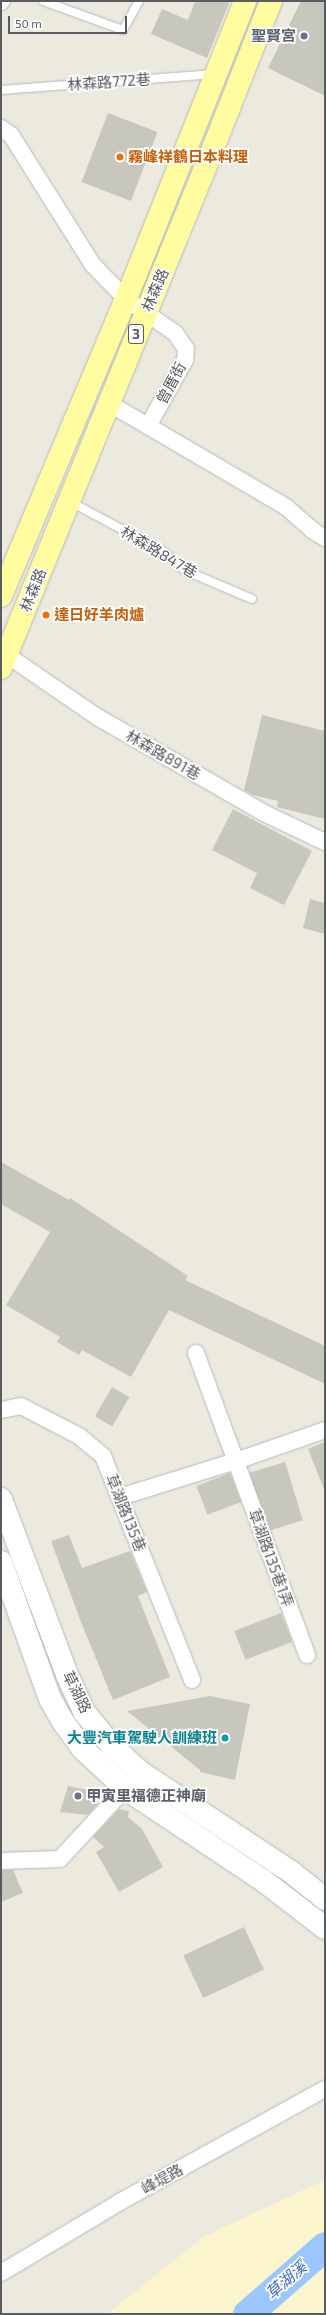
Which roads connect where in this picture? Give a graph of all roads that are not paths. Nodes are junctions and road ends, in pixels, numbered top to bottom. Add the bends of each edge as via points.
1 (43, 1) edge
2 (139, 1) edge
3 (245, 1) edge
4 (271, 1) edge
5 (217, 74) junction
6 (1, 90) edge
7 (1, 128) edge
8 (126, 300) junction
9 (146, 311) junction
10 (108, 403) junction
11 (148, 426) junction
12 (68, 501) junction
13 (325, 538) edge
14 (1, 596) edge
15 (252, 600) dead end
16 (3, 658) edge
17 (325, 842) edge
18 (196, 1353) dead end
19 (1, 1410) edge
20 (325, 1430) edge
21 (236, 1461) junction
22 (120, 1497) junction
23 (1, 1499) edge
24 (1, 1562) edge
25 (306, 1655) dead end
26 (192, 1680) dead end
27 (140, 1772) junction
28 (126, 1789) junction
29 (1, 1861) edge
30 (325, 1899) edge
31 (325, 1928) edge
32 (325, 2089) edge
33 (1, 2273) edge

1 - 2 lane via 123,30
3 - 5 main road, 林森路 / 3
4 - 9 main road, 林森路 / 3
5 - 6 lane, 林森路772巷
5 - 8 main road, 林森路 / 3
7 - 8 street, 曾厝街 via 11,135 93,265
8 - 9 street, 曾厝街
8 - 14 main road, 林森路 / 3
9 - 10 main road, 林森路 / 3
9 - 11 street, 曾厝街 via 175,333 186,349 185,360
10 - 11 street
10 - 12 main road, 林森路 / 3
11 - 13 street via 286,507
12 - 15 lane, 林森路847巷 via 164,552 184,570
12 - 16 main road, 林森路 / 3
16 - 17 street, 林森路891巷 via 99,718 268,815
18 - 21 street, 草湖路135巷1弄
19 - 22 street, 草湖路135巷 via 21,1406 79,1436 104,1456
20 - 21 street
21 - 22 street
21 - 25 street, 草湖路135巷1弄
22 - 26 street, 草湖路135巷
23 - 27 street, 草湖路 via 65,1670 84,1712 112,1746
24 - 28 street, 草湖路 via 50,1699 83,1749
27 - 28 street
27 - 30 street, 草湖路 via 291,1872
28 - 29 street via 60,1859
28 - 31 street, 草湖路 via 264,1881
32 - 33 street, 峰堤路 via 120,2202

